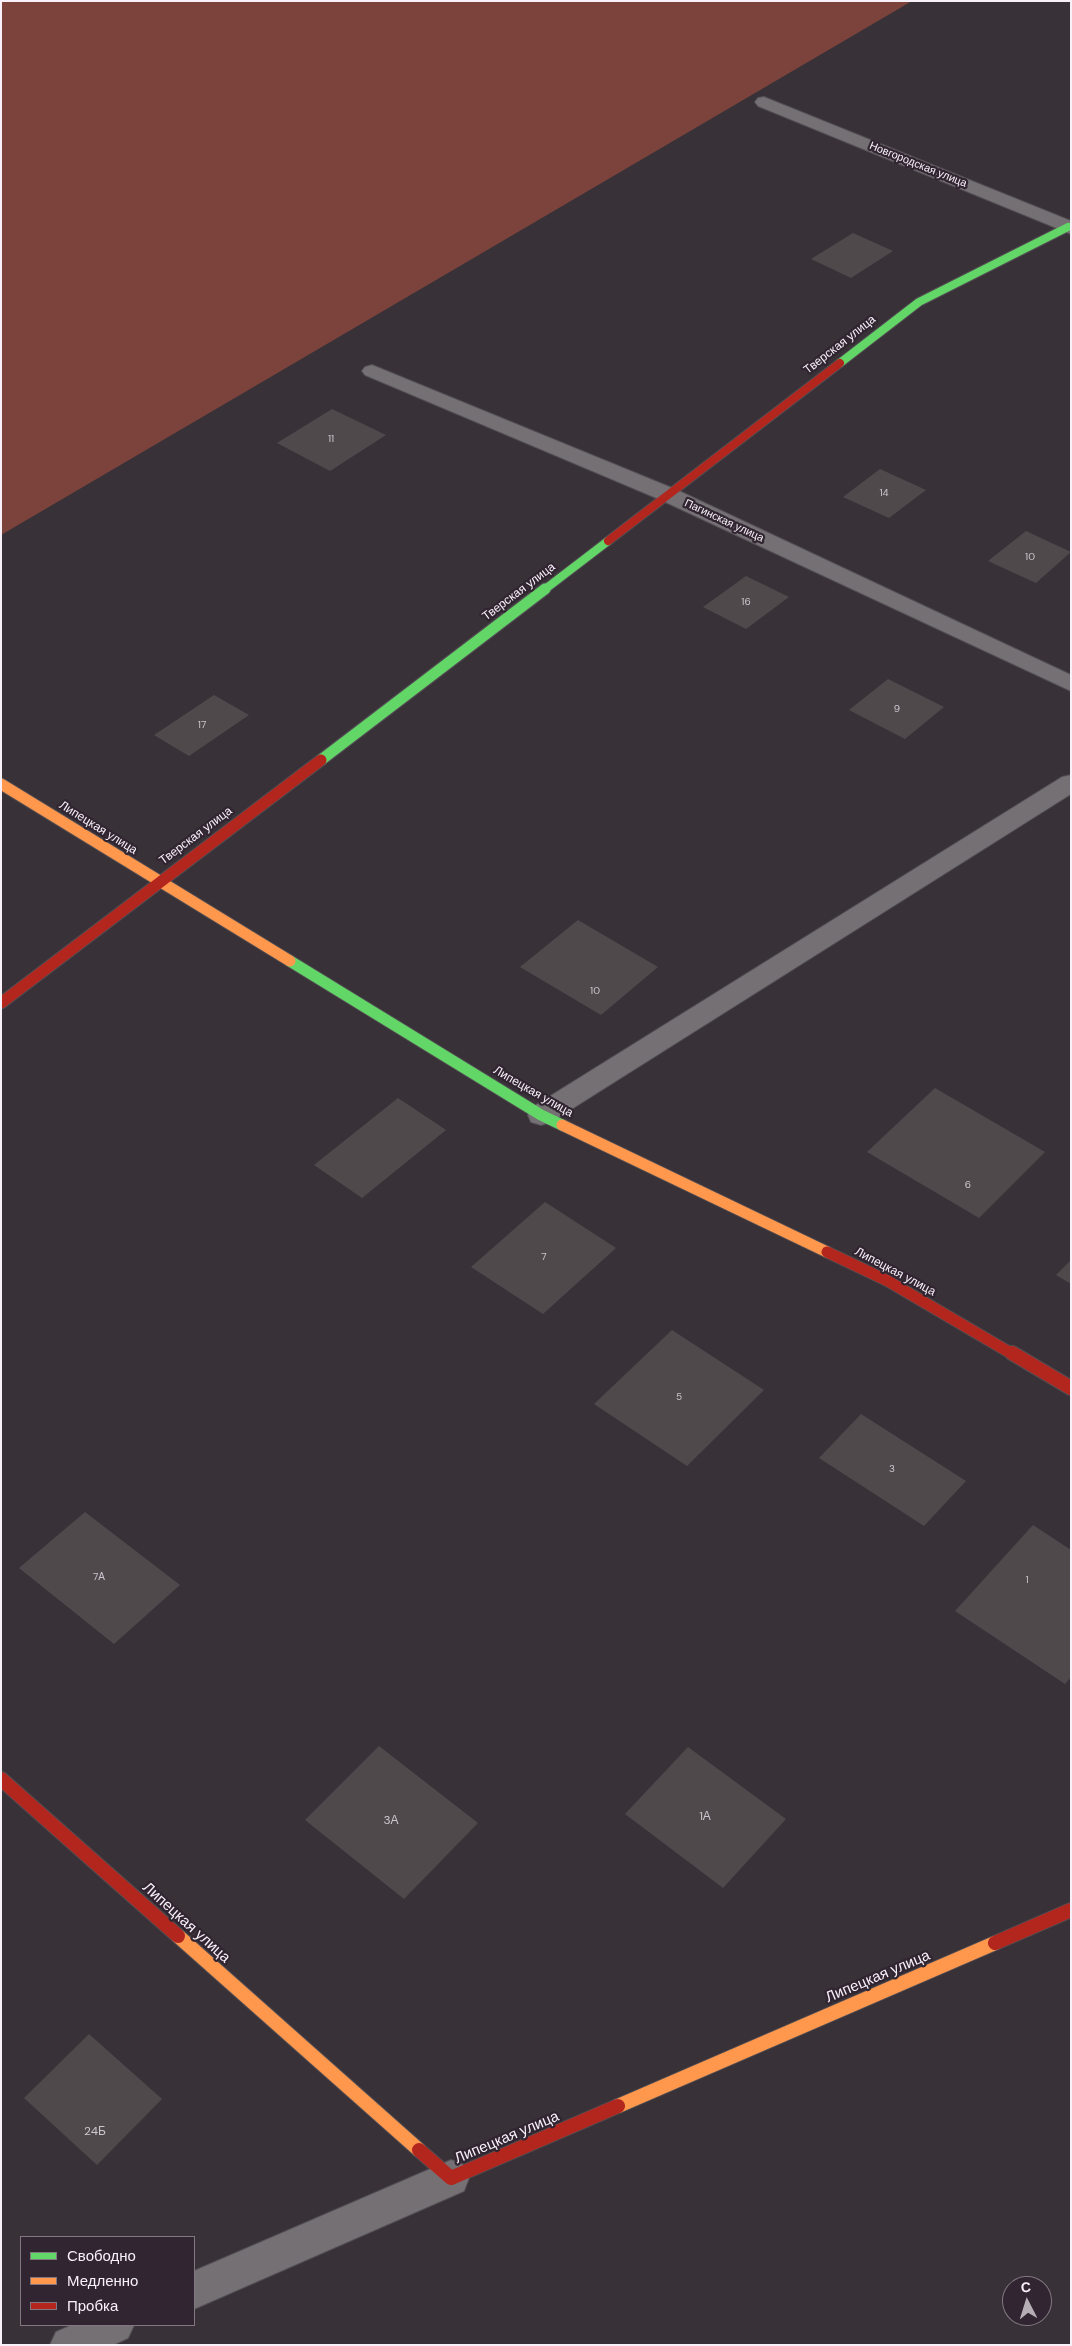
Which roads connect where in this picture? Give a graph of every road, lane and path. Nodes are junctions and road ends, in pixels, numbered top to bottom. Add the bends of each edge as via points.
1 (764, 102) dead end
2 (1069, 227) edge
3 (372, 371) dead end
4 (669, 495) junction
5 (1071, 684) edge
6 (1071, 783) edge
7 (1, 784) edge
8 (160, 882) junction
9 (1, 1003) edge
10 (541, 1115) junction
11 (1071, 1388) edge
12 (1, 1779) edge
13 (1071, 1910) edge
14 (451, 2178) junction
15 (195, 2290) edge
16 (113, 2326) edge
17 (69, 2345) edge

1 - 2 street, Новгородская улица
2 - 4 street, Тверская улица via 919,302
3 - 4 street, Пагинская улица
4 - 5 street, Пагинская улица
4 - 8 street, Тверская улица
6 - 10 street
7 - 8 street, Липецкая улица
8 - 9 street, Тверская улица
8 - 10 street, Липецкая улица
10 - 11 street, Липецкая улица via 888,1281
12 - 14 street, Липецкая улица
13 - 14 street, Липецкая улица
14 - 15 street
16 - 17 street

